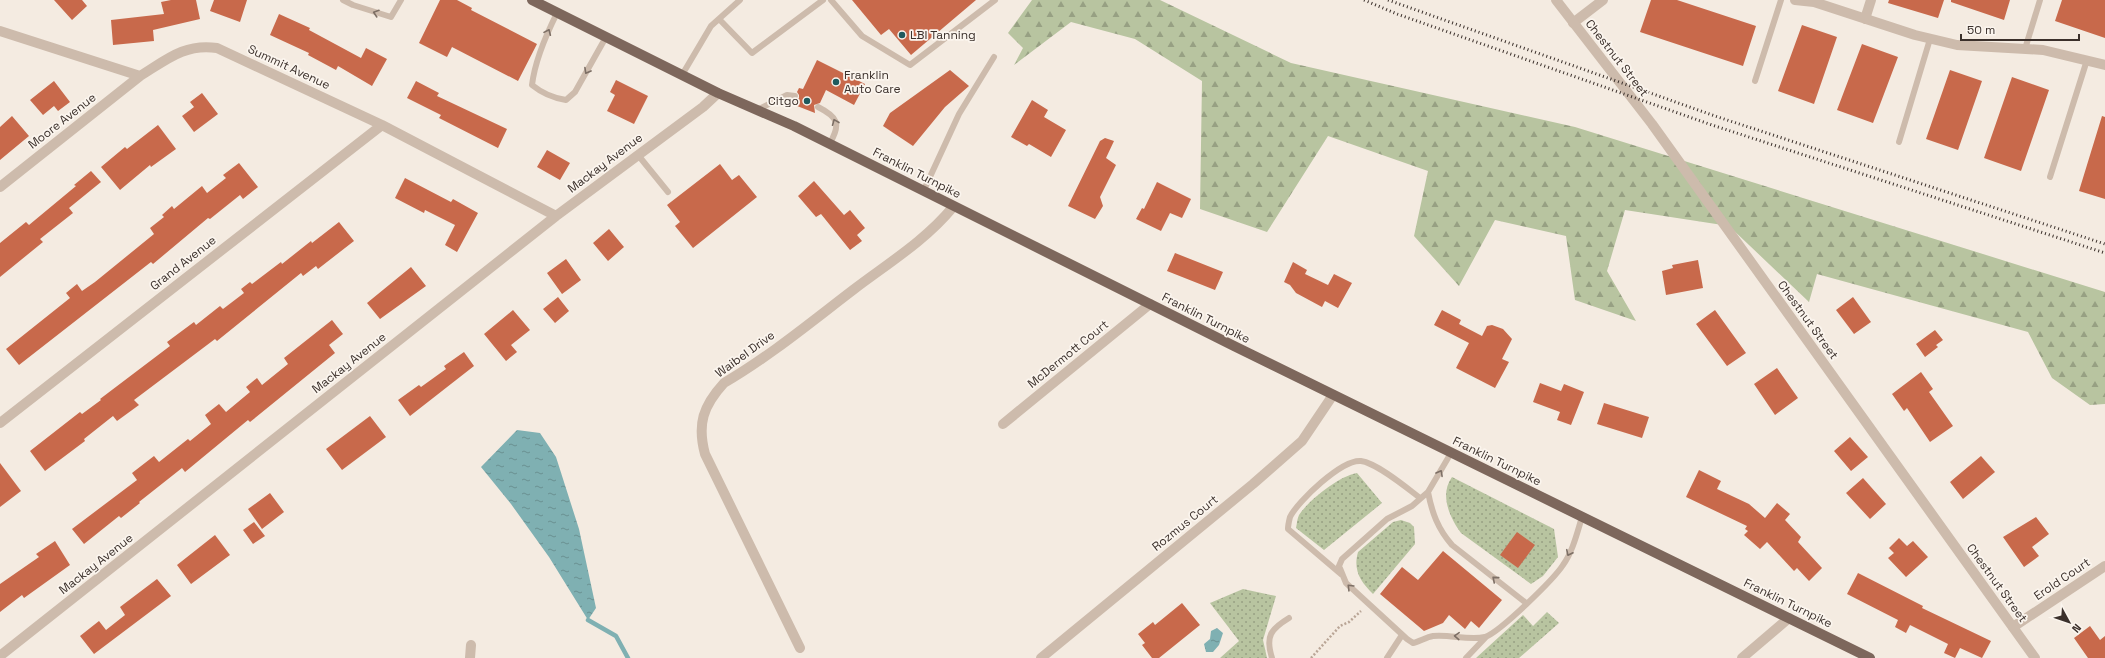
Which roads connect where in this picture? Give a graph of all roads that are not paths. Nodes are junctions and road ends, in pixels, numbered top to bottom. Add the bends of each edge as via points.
1 (343, 0) edge
2 (401, 0) edge
3 (532, 0) edge
4 (740, 0) edge
5 (823, 0) edge
6 (831, 0) edge
7 (995, 0) edge
8 (1556, 0) edge
9 (1603, 0) edge
10 (1781, 0) edge
11 (1794, 0) edge
12 (1871, 0) edge
13 (2040, 0) edge
14 (557, 13) junction
15 (719, 19) junction
16 (1865, 19) junction
17 (1573, 23) junction
18 (0, 31) edge
19 (606, 37) junction
20 (1930, 39) junction
21 (2025, 49) junction
22 (994, 57) dead end
23 (2087, 60) junction
24 (2105, 65) edge
25 (682, 75) junction
26 (140, 76) junction
27 (1755, 81) dead end
28 (718, 94) junction
29 (795, 96) dead end
30 (818, 107) dead end
31 (756, 110) junction
32 (382, 125) junction
33 (1899, 142) dead end
34 (830, 143) junction
35 (638, 155) junction
36 (2050, 176) dead end
37 (0, 186) edge
38 (668, 192) dead end
39 (923, 192) junction
40 (953, 207) junction
41 (556, 216) junction
42 (1150, 304) junction
43 (1333, 395) junction
44 (0, 422) edge
45 (1003, 424) dead end
46 (1451, 453) junction
47 (1428, 492) junction
48 (1420, 498) junction
49 (1582, 517) junction
50 (2105, 566) edge
51 (1342, 575) junction
52 (1526, 603) junction
53 (1289, 618) dead end
54 (1789, 618) junction
55 (2013, 628) junction
56 (1402, 635) junction
57 (1486, 636) junction
58 (471, 645) dead end
59 (800, 648) dead end
60 (0, 656) edge
61 (470, 658) edge
62 (1041, 658) edge
63 (1272, 658) edge
64 (1387, 658) edge
65 (1466, 658) edge
66 (1742, 658) edge
67 (1870, 658) edge
68 (2035, 658) edge

2 -> 1 lane via 391,17 353,6
3 - 14 main road, Franklin Turnpike
4 - 15 lane
5 - 15 lane via 752,53
6 - 7 lane via 862,36 910,65
8 - 17 street, Chestnut Street
9 - 17 street
10 - 27 lane
11 - 16 street via 1814,2
12 - 16 street
13 - 21 lane
14 - 19 main road, Franklin Turnpike
19 -> 14 lane via 575,92 566,100 555,99 541,93 532,85 533,77 545,38
15 - 25 lane via 711,26
16 - 20 street
17 - 55 street, Chestnut Street via 1624,85
18 - 26 street
19 - 25 main road, Franklin Turnpike
20 - 21 street via 1957,45
20 - 33 lane
21 - 23 street via 2043,50
22 - 39 lane via 959,114
23 - 24 street
23 - 36 lane
25 - 28 main road, Franklin Turnpike
26 - 32 street, Summit Avenue via 192,47 217,48
26 - 37 street, Moore Avenue
28 - 31 main road, Franklin Turnpike
28 - 35 street, Mackay Avenue
29 - 31 lane via 787,95
34 -> 30 lane via 837,131 837,125 829,112
31 - 34 main road, Franklin Turnpike
32 - 41 street, Summit Avenue
32 - 44 street, Grand Avenue
34 - 39 main road, Franklin Turnpike
35 - 38 lane
35 - 41 street, Mackay Avenue
39 - 40 main road, Franklin Turnpike
40 - 42 main road, Franklin Turnpike
40 - 59 street, Waibel Drive via 939,224 817,319 724,384 713,395 705,409 701,432 705,454
41 - 60 street, Mackay Avenue
42 - 43 main road, Franklin Turnpike
42 - 45 street, McDermott Court
43 - 46 main road, Franklin Turnpike
43 - 62 street, Rozmus Court via 1316,422 1296,446
47 -> 46 lane
46 - 49 main road, Franklin Turnpike
47 - 48 lane
52 -> 47 lane via 1452,545 1432,512
48 - 51 lane via 1412,506 1387,519 1342,559 1339,566
48 - 51 lane via 1394,478 1360,461 1349,463 1339,469 1308,495 1290,518 1288,529
49 -> 52 lane via 1572,549 1563,565
49 - 54 main road, Franklin Turnpike
50 - 55 street, Erold Court
56 -> 51 lane via 1346,583
52 - 57 lane via 1497,630
53 - 63 lane via 1276,626 1270,636 1268,647
54 - 66 street
54 - 67 main road, Franklin Turnpike
55 - 68 street, Chestnut Street
57 -> 56 lane via 1432,636 1413,642
56 - 64 lane
57 - 65 lane
58 - 61 street

